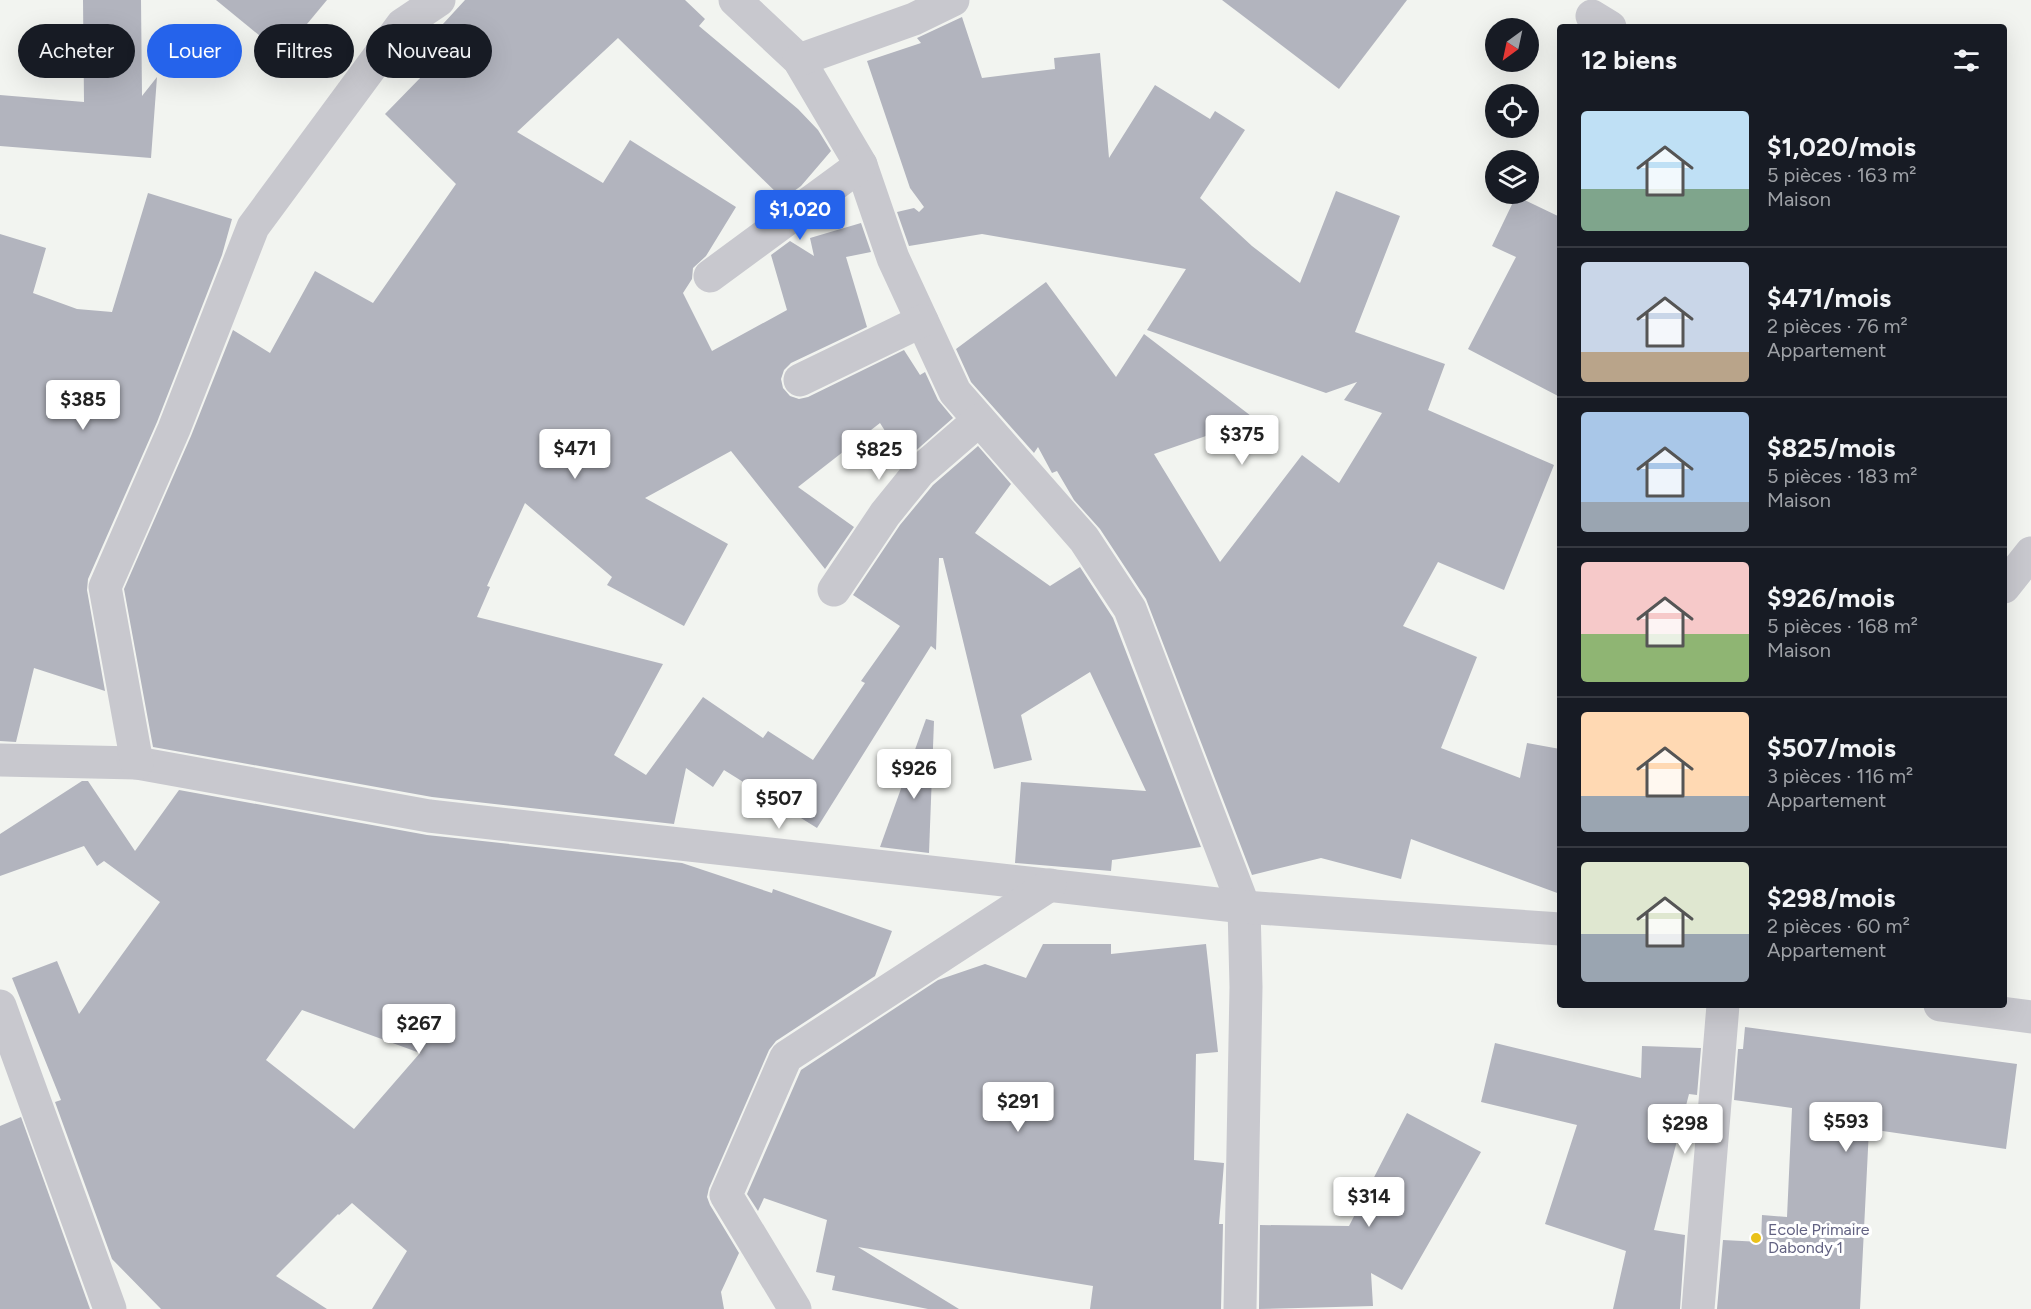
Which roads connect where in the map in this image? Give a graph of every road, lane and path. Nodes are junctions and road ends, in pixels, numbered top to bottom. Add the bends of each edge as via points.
1 (439, 0) edge
2 (735, 0) edge
3 (953, 0) edge
4 (799, 60) junction
5 (861, 165) junction
6 (710, 276) dead end
7 (922, 321) junction
8 (800, 380) dead end
9 (980, 420) junction
10 (2031, 553) edge
11 (2007, 583) edge
12 (834, 590) dead end
13 (0, 760) edge
14 (137, 763) junction
15 (1050, 885) junction
16 (1244, 907) junction
17 (1557, 929) edge
18 (0, 1006) edge
19 (1723, 1008) edge
20 (1963, 1008) edge
21 (2031, 1017) edge
22 (110, 1309) edge
23 (795, 1309) edge
24 (1240, 1309) edge
25 (1698, 1309) edge

1 - 14 street via 402,25 253,227 174,429 105,587
2 - 4 street
3 - 4 street via 914,19
4 - 5 street
5 - 6 street
5 - 7 street via 893,258
7 - 8 street
7 - 9 street via 955,392
9 - 12 street via 919,472 885,514
9 - 16 street via 1084,539 1130,609
10 - 11 street
13 - 14 street
14 - 15 street via 429,816
15 - 16 street
15 - 23 street via 786,1057 726,1195
16 - 17 street
16 - 24 street
18 - 22 street
19 - 25 street
20 - 21 street

